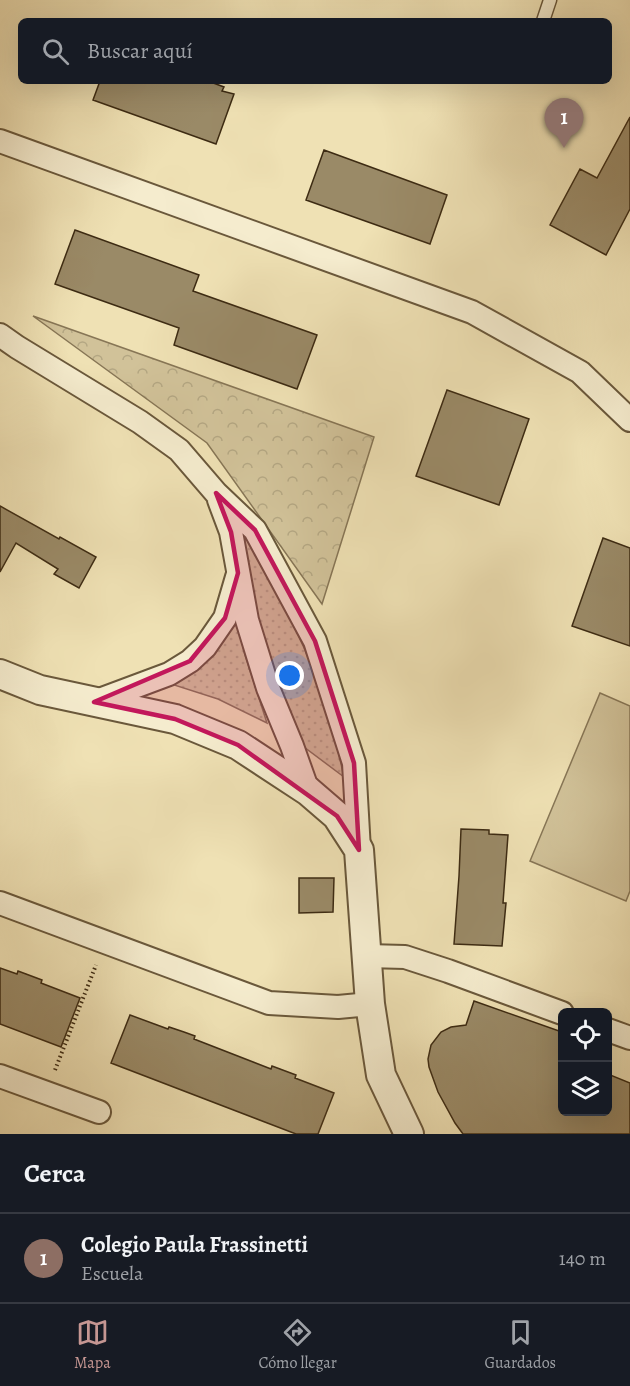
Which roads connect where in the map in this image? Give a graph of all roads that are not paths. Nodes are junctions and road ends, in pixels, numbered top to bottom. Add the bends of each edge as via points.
1 (550, 0) edge
2 (544, 18) edge
3 (0, 141) edge
4 (0, 334) edge
5 (630, 420) edge
6 (216, 493) junction
7 (238, 573) junction
8 (0, 674) edge
9 (94, 702) junction
10 (308, 791) junction
11 (359, 850) junction
12 (0, 903) edge
13 (367, 956) junction
14 (370, 1004) junction
15 (558, 1012) edge
16 (612, 1031) edge
17 (630, 1038) edge
18 (0, 1076) edge
19 (99, 1112) dead end
20 (409, 1134) edge

1 - 2 lane
3 - 5 street via 472,312 580,372
4 - 6 street via 179,450
6 - 7 street via 231,532
6 - 11 street via 255,530 315,640 354,764
7 - 9 street via 225,618 190,661 168,674
7 - 10 street via 247,620 268,688
8 - 9 street via 40,690
9 - 10 street via 175,719 238,745
10 - 11 street via 337,816
11 - 13 street
12 - 14 street via 269,1003 338,1007
13 - 14 street
13 - 15 street via 405,957
14 - 20 street via 381,1075
16 - 17 street
18 - 19 street

